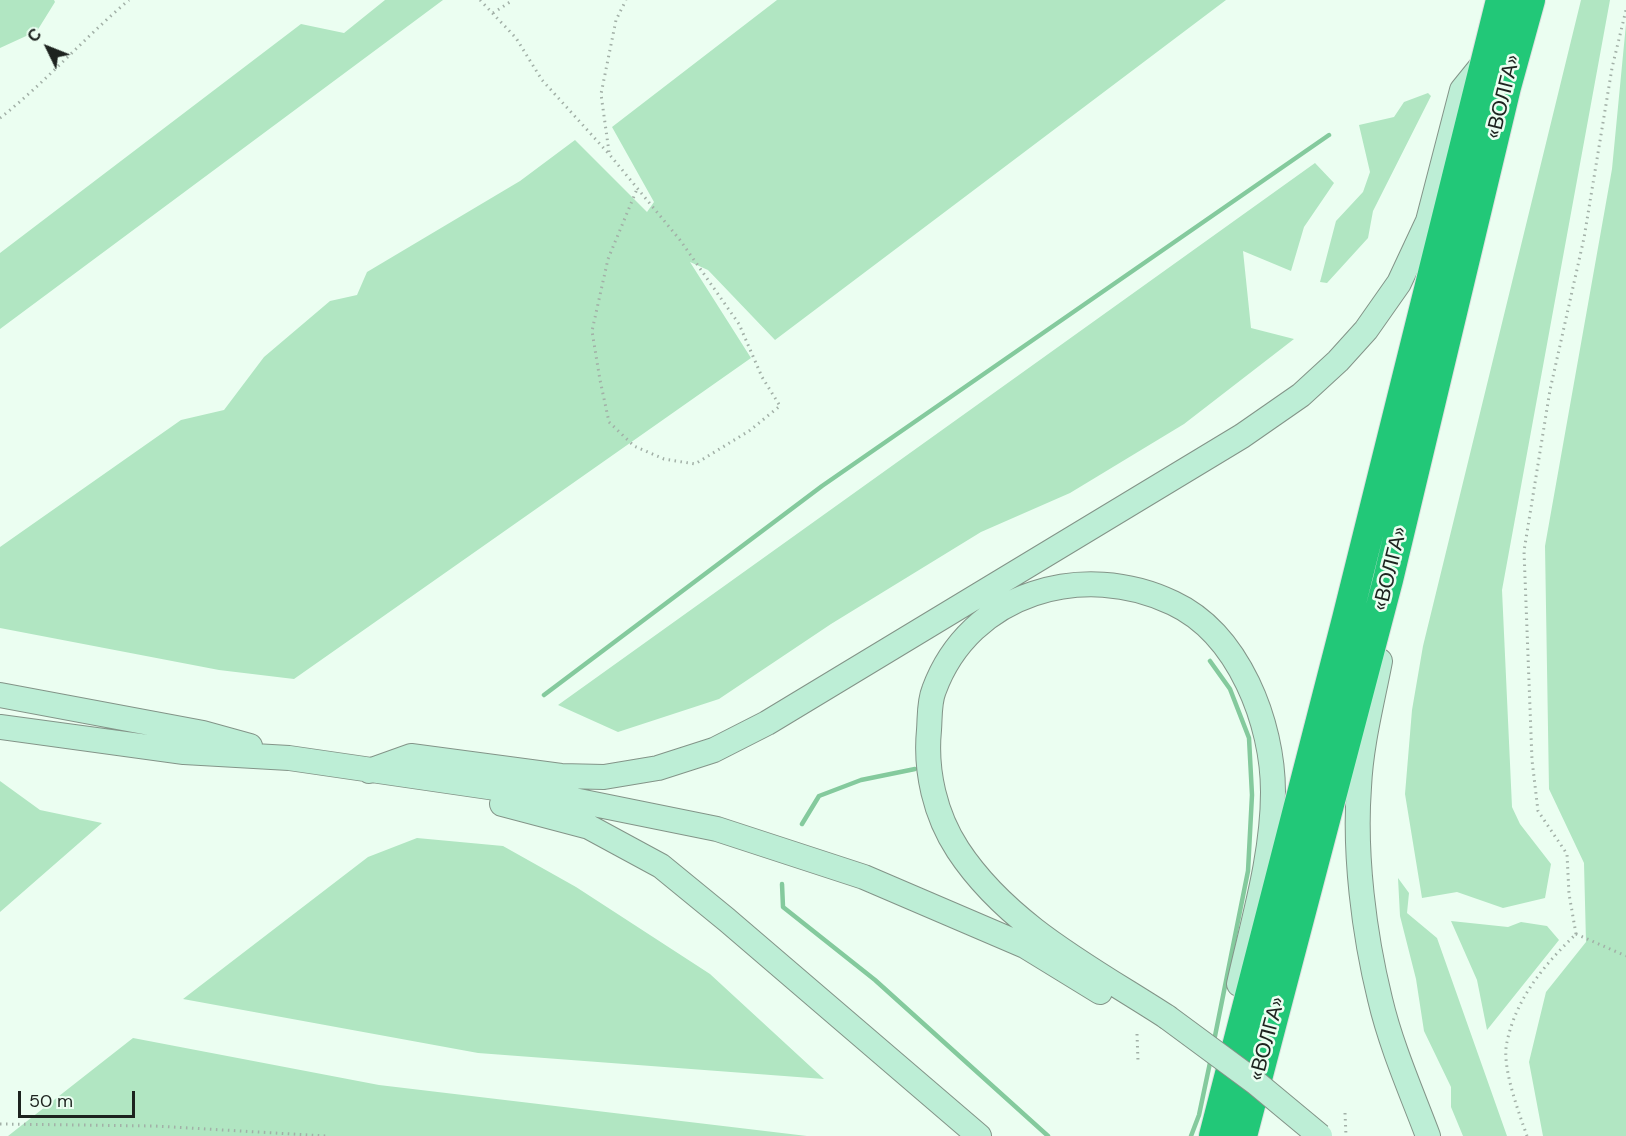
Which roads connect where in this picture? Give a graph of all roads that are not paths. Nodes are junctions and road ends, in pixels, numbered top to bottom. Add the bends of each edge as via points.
1 (1501, 0) edge
2 (1530, 0) edge
3 (1483, 64) junction
4 (1388, 580) junction
5 (0, 695) edge
6 (0, 727) edge
7 (289, 758) junction
8 (369, 771) junction
9 (1165, 1025) junction
10 (1226, 1089) junction
11 (979, 1136) edge
12 (1214, 1136) edge
13 (1242, 1136) edge
14 (1297, 1136) edge
15 (1320, 1136) edge
16 (1428, 1136) edge

1 - 3 highway, «ВОЛГА»
2 - 4 highway, «ВОЛГА»
3 - 8 main road via 1462,90 1428,221 1398,283 1366,330 1338,361 1301,395 1242,436 766,723 714,750 658,768 604,777 561,776 411,756
3 - 10 highway, «ВОЛГА» via 1350,608
4 - 13 highway, «ВОЛГА»
4 - 16 main road via 1380,657 1359,779 1360,862 1367,932 1380,999
5 - 7 main road via 203,733
6 - 7 main road via 184,752
7 - 8 main road
8 - 9 main road via 564,798 717,829 864,877 1025,946
8 - 11 main road via 589,827 661,866
9 - 10 main road via 1000,903 957,849 932,789 927,748 933,692 949,660 975,628 1008,605 1048,587 1085,583 1132,588 1175,603 1214,633 1233,657 1258,705 1266,731 1273,791 1267,860 1224,1049
9 - 14 main road
9 - 15 main road, bridge via 1255,1082
10 - 12 highway, «ВОЛГА»

